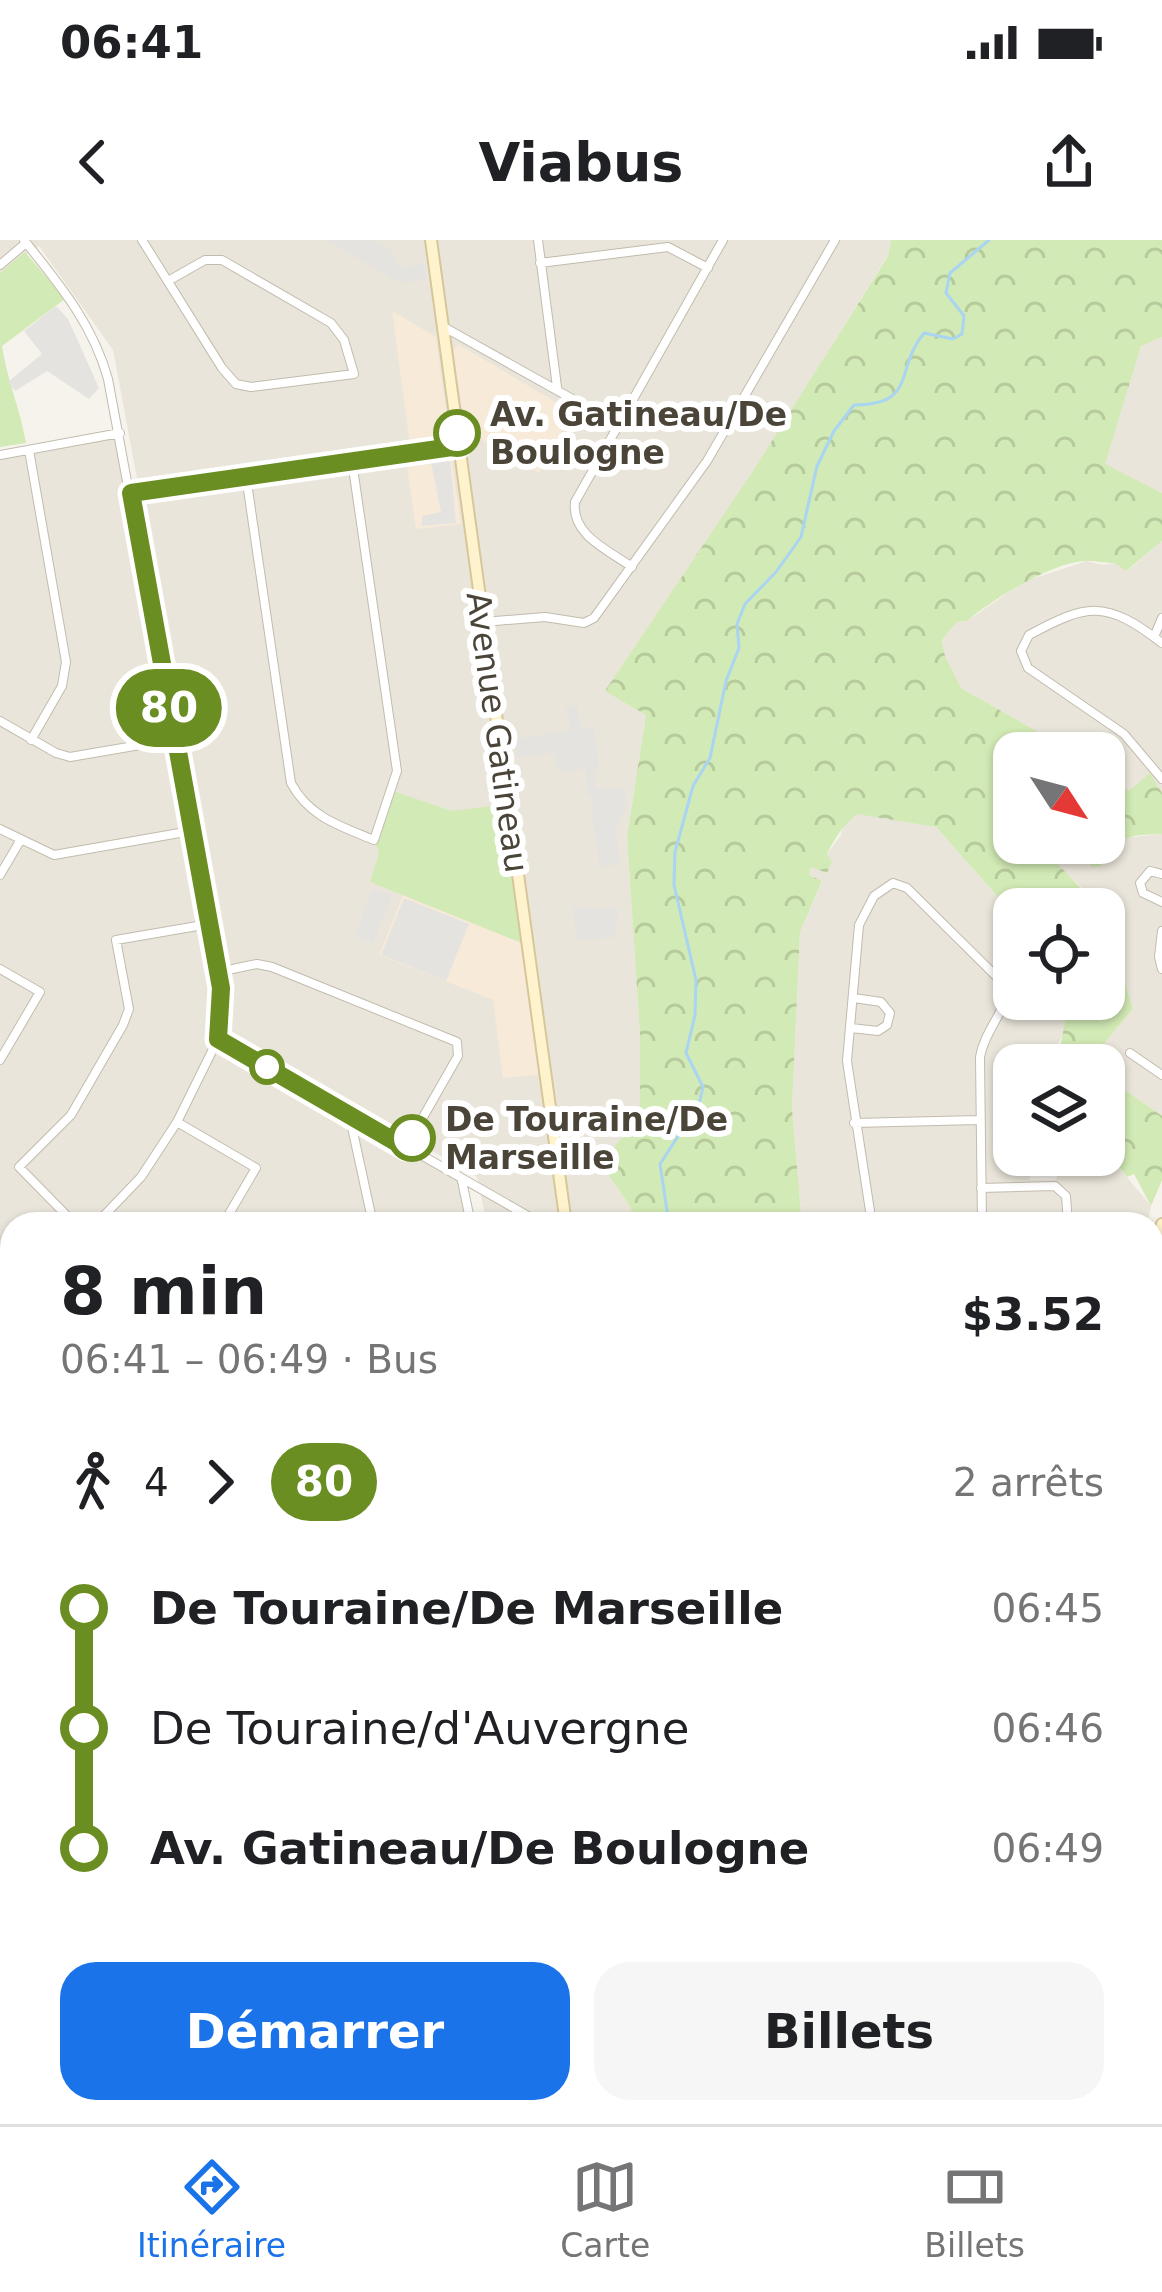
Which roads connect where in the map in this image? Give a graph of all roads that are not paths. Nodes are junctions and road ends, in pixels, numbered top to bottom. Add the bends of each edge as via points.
1 (142, 240) edge
2 (430, 240) edge
3 (538, 240) edge
4 (723, 240) edge
5 (835, 240) edge
6 (25, 241) edge
7 (636, 245) edge
8 (540, 263) junction
9 (0, 265) edge
10 (708, 268) junction
11 (168, 281) junction
12 (442, 326) junction
13 (557, 389) junction
14 (619, 425) junction
15 (119, 434) junction
16 (459, 446) junction
17 (29, 450) junction
18 (0, 455) edge
19 (352, 461) junction
20 (247, 476) junction
21 (131, 493) junction
22 (632, 567) junction
23 (1162, 618) edge
24 (483, 622) junction
25 (1158, 640) edge
26 (0, 721) edge
27 (32, 740) junction
28 (175, 740) junction
29 (1162, 779) edge
30 (0, 829) edge
31 (191, 831) junction
32 (20, 841) junction
33 (1162, 874) edge
34 (0, 875) edge
35 (1162, 902) edge
36 (209, 924) junction
37 (1162, 931) edge
38 (1162, 969) edge
39 (0, 970) edge
40 (218, 971) junction
41 (854, 998) junction
42 (850, 1028) junction
43 (218, 1039) junction
44 (1130, 1053) dead end
45 (0, 1060) edge
46 (1162, 1075) edge
47 (350, 1116) junction
48 (978, 1120) junction
49 (177, 1122) junction
50 (854, 1123) junction
51 (406, 1148) junction
52 (461, 1180) junction
53 (982, 1188) junction
54 (63, 1212) edge
55 (108, 1212) edge
56 (230, 1212) edge
57 (370, 1212) edge
58 (468, 1212) edge
59 (520, 1212) edge
60 (564, 1212) edge
61 (870, 1212) edge
62 (982, 1212) edge
63 (1067, 1212) edge

1 - 11 street
2 - 12 street, Avenue Gatineau
3 - 8 street
4 - 10 street
5 - 22 street via 707,461
6 - 9 street
6 - 15 street via 90,332
7 - 8 street
7 - 10 street via 672,248
8 - 13 street
10 - 14 street
11 - 11 street via 236,383 354,374 331,323 222,260 205,260
12 - 13 street
12 - 16 street, Avenue Gatineau
13 - 14 street
14 - 22 street via 575,502 574,518
15 - 17 street
15 - 21 street
16 - 19 street
16 - 24 street, Avenue Gatineau
17 - 18 street
17 - 27 street via 66,662
19 - 20 street
19 - 20 street via 397,771 374,840 321,817 291,783
20 - 21 street
21 - 28 street
22 - 24 street via 584,623
23 - 25 street
24 - 60 street, Avenue Gatineau
25 - 29 street via 1090,608 1029,634 1021,651 1028,668 1124,734
26 - 27 street
27 - 28 street via 78,757
28 - 31 street
30 - 32 street
31 - 32 street via 62,855
31 - 36 street
32 - 34 street
33 - 35 street via 1150,871 1140,884
36 - 40 street
36 - 54 street via 116,940 124,1025 71,1115 19,1167
37 - 38 street
39 - 45 street via 40,992
40 - 43 street
40 - 51 street via 272,967 457,1042 458,1056
41 - 42 street
41 - 42 street via 881,1002 890,1013 878,1031
41 - 48 street via 862,917 884,887 903,886 1005,982 1005,1002 982,1047
42 - 50 street
43 - 47 street
43 - 49 street
44 - 46 street
47 - 51 street
47 - 57 street
48 - 50 street
48 - 53 street
49 - 55 street
49 - 56 street via 256,1168
50 - 61 street
51 - 52 street
52 - 58 street
52 - 59 street
53 - 62 street
53 - 63 street via 1055,1186

